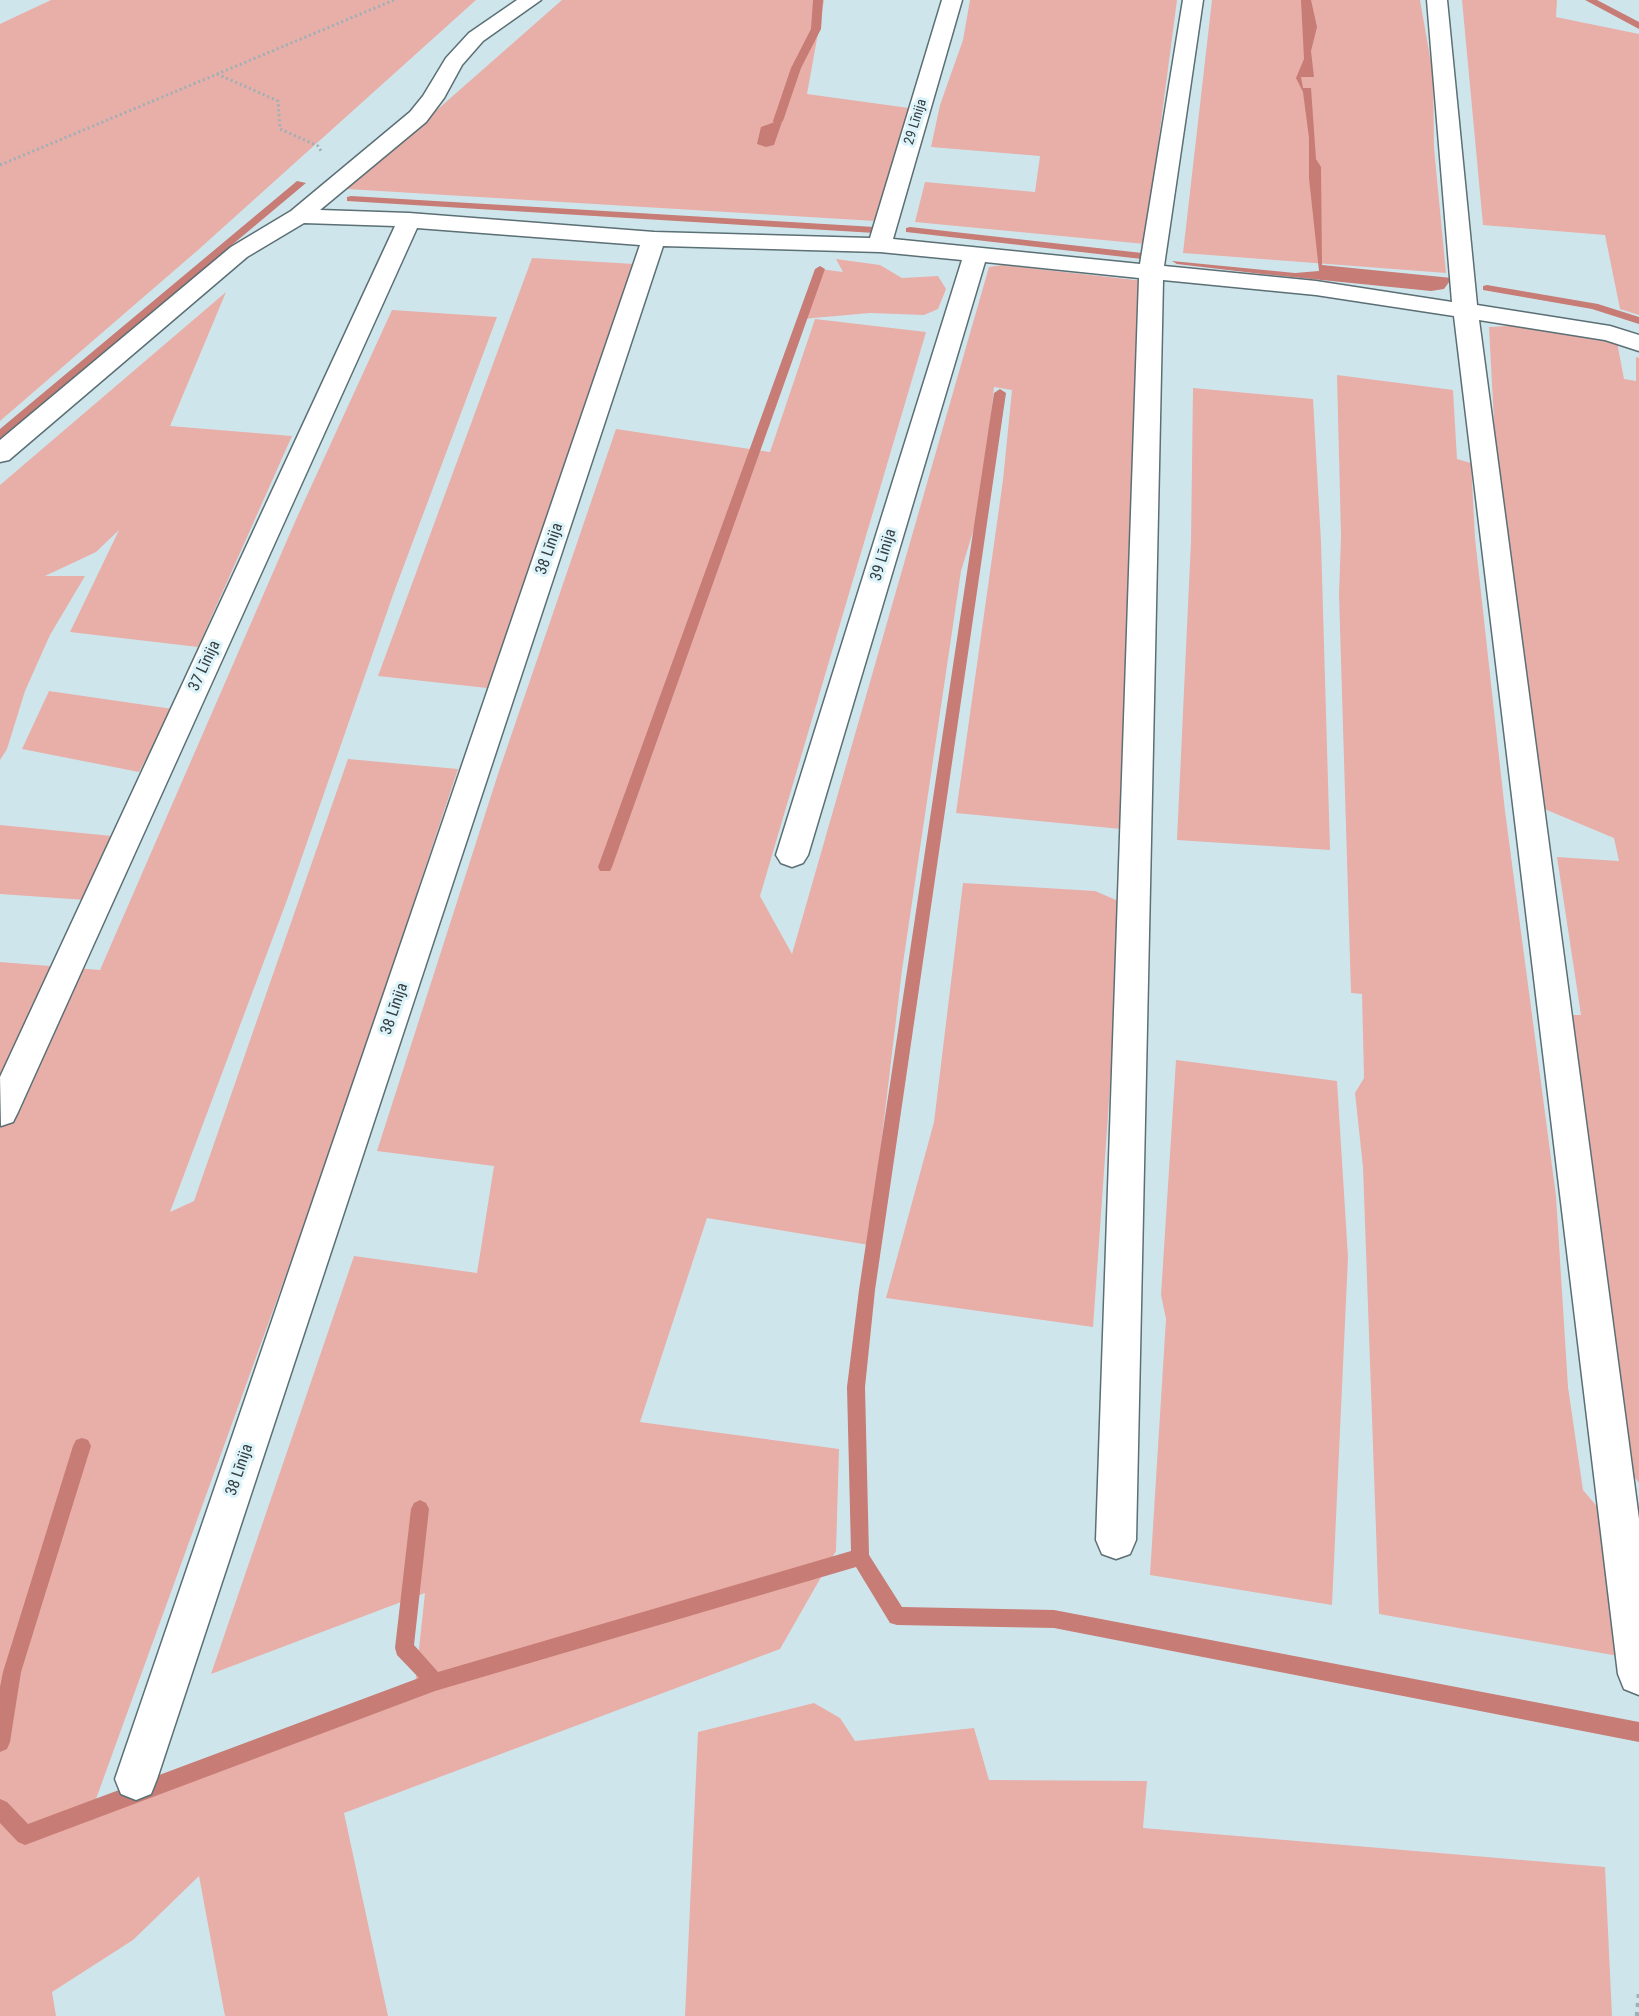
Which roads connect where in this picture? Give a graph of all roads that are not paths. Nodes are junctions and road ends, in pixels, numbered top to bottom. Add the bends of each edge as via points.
1 (531, 0) edge
2 (952, 0) edge
3 (1193, 0) edge
4 (1437, 0) edge
5 (299, 216) junction
6 (409, 220) junction
7 (654, 239) junction
8 (880, 245) junction
9 (976, 255) junction
10 (1151, 272) junction
11 (1465, 309) junction
12 (1639, 344) edge
13 (0, 454) edge
14 (792, 855) dead end
15 (1, 1112) edge
16 (1116, 1540) dead end
17 (1639, 1674) edge
18 (136, 1779) dead end

1 - 5 street via 476,36 453,62 418,117
2 - 8 street, 29 Līnija
3 - 10 street
4 - 11 street
5 - 6 street
5 - 13 street via 238,252
6 - 7 street
6 - 15 street, 37 Līnija
7 - 8 street
7 - 18 street, 38 Līnija
8 - 9 street
9 - 10 street
9 - 14 street, 39 Līnija
10 - 11 street via 1316,288
10 - 16 street
11 - 12 street via 1610,333
11 - 17 street

